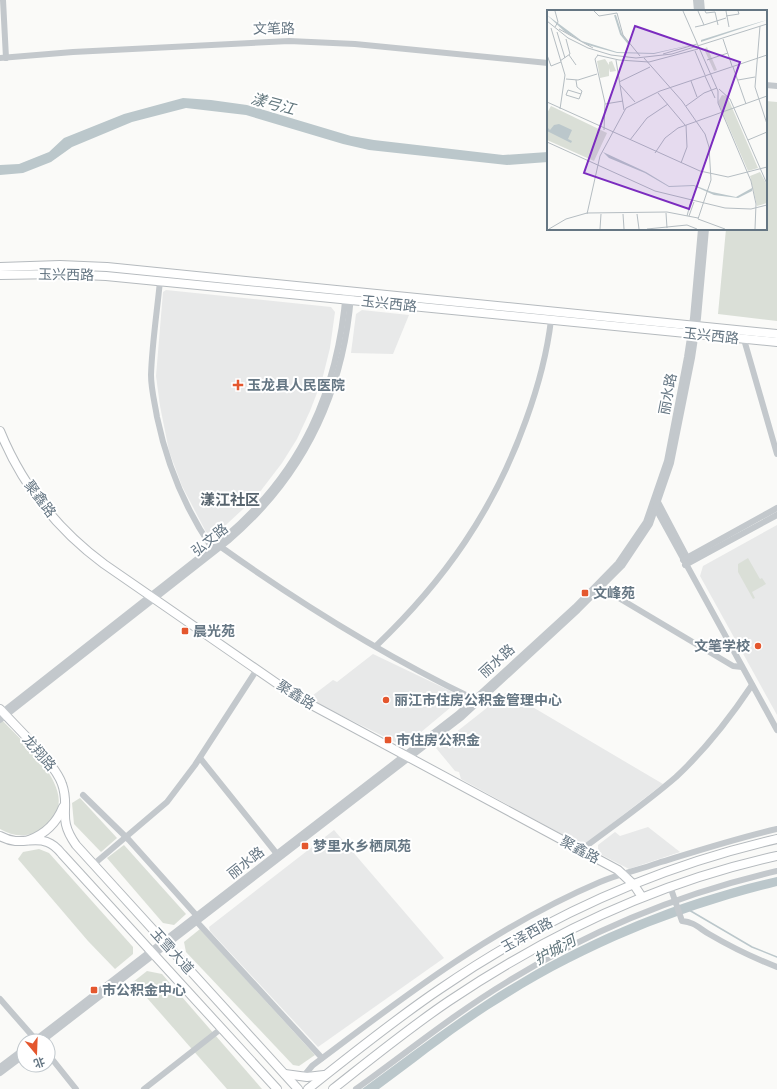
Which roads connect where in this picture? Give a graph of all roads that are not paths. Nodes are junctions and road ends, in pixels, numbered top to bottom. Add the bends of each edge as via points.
1 (3, 0) edge
2 (696, 0) edge
3 (701, 0) edge
4 (697, 10) edge
5 (702, 10) edge
6 (3, 58) edge
7 (547, 63) edge
8 (767, 85) edge
9 (777, 86) edge
10 (700, 230) edge
11 (706, 230) edge
12 (0, 267) edge
13 (0, 275) edge
14 (160, 281) junction
15 (348, 296) junction
16 (551, 320) junction
17 (693, 330) junction
18 (742, 330) junction
19 (777, 334) edge
20 (744, 339) junction
21 (777, 342) edge
22 (0, 431) edge
23 (0, 444) edge
24 (777, 454) edge
25 (656, 504) junction
26 (777, 508) edge
27 (777, 515) edge
28 (221, 547) junction
29 (212, 548) junction
30 (686, 561) junction
31 (602, 588) junction
32 (150, 599) junction
33 (376, 646) junction
34 (742, 667) junction
35 (254, 674) junction
36 (752, 685) junction
37 (474, 699) junction
38 (2, 714) edge
39 (777, 730) edge
40 (200, 758) junction
41 (405, 759) junction
42 (83, 795) dead end
43 (64, 804) junction
44 (777, 829) edge
45 (0, 836) edge
46 (126, 838) junction
47 (777, 839) edge
48 (21, 842) junction
49 (581, 850) junction
50 (277, 854) junction
51 (777, 856) edge
52 (94, 864) junction
53 (777, 871) edge
54 (621, 875) junction
55 (630, 885) junction
56 (670, 886) junction
57 (639, 898) junction
58 (676, 902) junction
59 (197, 919) junction
60 (165, 943) junction
61 (153, 953) junction
62 (777, 967) edge
63 (0, 999) edge
64 (222, 1028) junction
65 (31, 1033) edge
66 (48, 1033) edge
67 (16, 1055) edge
68 (322, 1058) junction
69 (16, 1061) edge
70 (56, 1064) edge
71 (0, 1067) edge
72 (0, 1074) edge
73 (285, 1074) junction
74 (327, 1074) junction
75 (303, 1077) junction
76 (76, 1089) edge
77 (144, 1089) edge
78 (276, 1089) edge
79 (298, 1089) edge
80 (308, 1089) edge
81 (333, 1089) edge
82 (356, 1089) edge

1 - 6 street
2 - 4 street
3 - 5 street
6 - 7 street, 文笔路 via 282,40 354,44
8 - 9 street
10 - 17 street, 丽水路
11 - 17 street, 丽水路
12 - 15 main road, 玉兴西路 via 107,267
13 - 14 main road, 玉兴西路 via 83,274
14 - 15 main road, 玉兴西路
14 - 29 street via 151,376 157,414 165,452 176,482
15 - 16 main road, 玉兴西路
15 - 17 main road, 玉兴西路
15 - 28 street, 弘文路 via 346,334 339,367 316,432 275,494 248,524
15 - 29 street, 弘文路 via 333,372 304,443 285,474 262,502
16 - 17 main road, 玉兴西路
16 - 33 street via 546,350 529,412 513,454 486,510 466,543 438,580
17 - 18 main road, 玉兴西路
17 - 20 main road, 玉兴西路
17 - 25 street, 丽水路
18 - 19 main road, 玉兴西路
18 - 20 street
20 - 21 main road, 玉兴西路
20 - 24 street
22 - 32 main road, 聚鑫路 via 22,475 56,521 95,557
23 - 32 main road, 聚鑫路 via 26,490 62,535 92,561
25 - 30 street
25 - 31 street, 丽水路 via 650,524 637,546
25 - 37 street, 丽水路 via 640,533 610,572
26 - 30 street
27 - 30 street
28 - 32 street, 弘文路
28 - 33 street via 281,588
29 - 32 street, 弘文路
30 - 34 street
31 - 34 street via 734,666
31 - 41 street, 丽水路 via 462,718
32 - 35 main road, 聚鑫路
32 - 38 street, 弘文路
32 - 41 main road, 聚鑫路 via 295,696
33 - 37 street
34 - 36 street
35 - 40 street
35 - 41 main road, 聚鑫路 via 292,700
36 - 39 street
36 - 49 street via 719,731 685,768 653,796
37 - 41 street, 丽水路
38 - 43 main road, 龙翔路 via 56,771 64,789
40 - 46 street via 167,802
40 - 50 street
41 - 49 main road, 聚鑫路
41 - 50 street, 丽水路
41 - 54 main road, 聚鑫路
41 - 59 street, 丽水路
42 - 46 street
43 - 48 main road via 60,815 48,829 33,839
43 - 52 main road, 玉雪大道 via 67,831
44 - 54 street via 704,848
45 - 48 main road
46 - 52 street
46 - 59 street
47 - 55 main road, 玉泽西路 via 692,862
48 - 61 main road, 玉雪大道 via 45,841 52,844
49 - 54 main road, 聚鑫路
50 - 59 street, 丽水路
51 - 56 main road, 玉泽西路 via 718,870
52 - 60 main road, 玉雪大道
53 - 58 street
54 - 55 main road, 聚鑫路
54 - 68 street via 554,904 481,945 416,987
55 - 57 main road, 聚鑫路
55 - 74 main road, 玉泽西路 via 554,920 482,961 418,1004
56 - 57 main road, 玉泽西路
56 - 58 street
57 - 81 main road, 玉泽西路 via 562,934 491,974 427,1017
58 - 62 street via 682,920 692,922 715,938
58 - 82 street via 598,934 523,972 475,1003
59 - 60 street, 丽水路
59 - 68 street
60 - 61 street, 丽水路
60 - 73 main road, 玉雪大道
61 - 64 main road, 玉雪大道
61 - 66 street, 丽水路
63 - 65 street
64 - 77 street
64 - 78 main road, 玉雪大道
67 - 71 street
68 - 75 street
69 - 72 street
70 - 76 street
73 - 75 main road
73 - 79 main road, 玉雪大道
74 - 75 main road
74 - 80 main road, 玉泽西路

